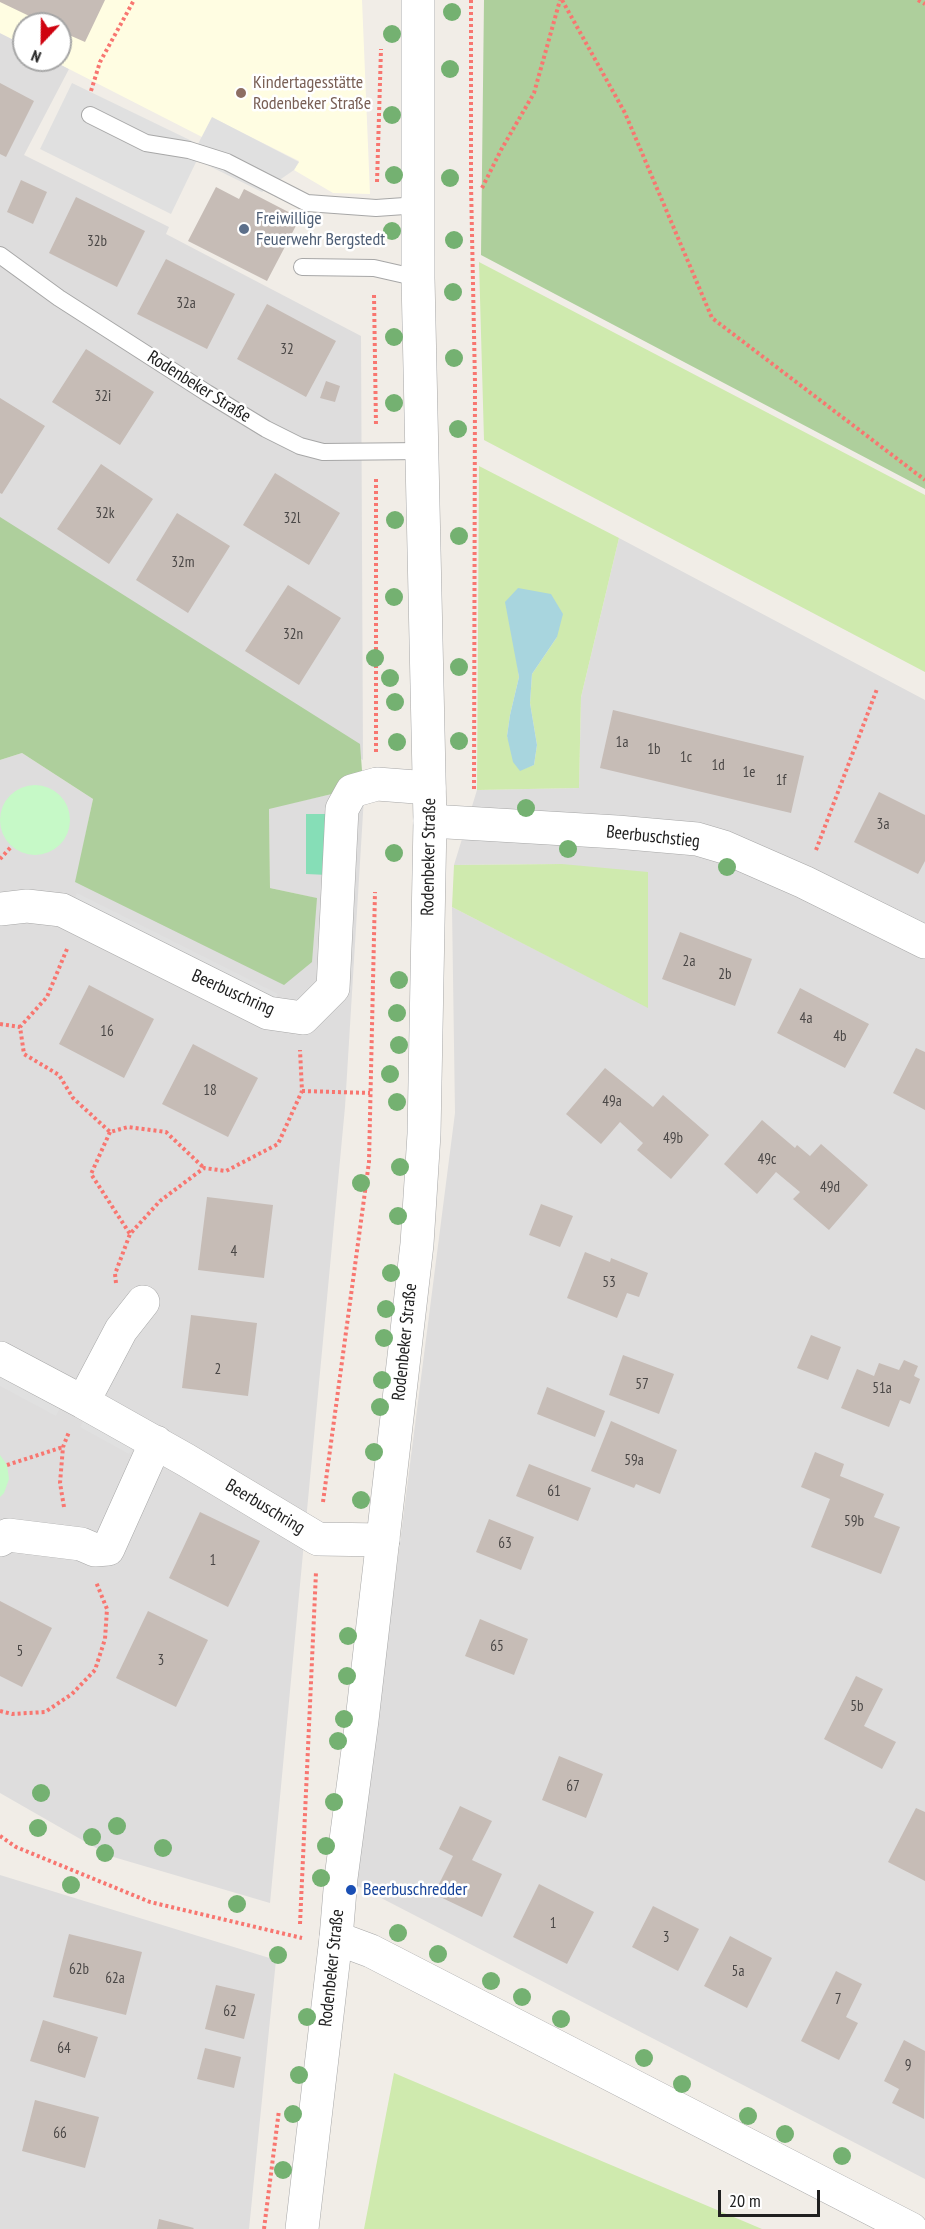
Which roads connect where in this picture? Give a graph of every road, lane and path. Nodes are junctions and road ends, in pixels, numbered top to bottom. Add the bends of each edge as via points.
1 (134, 0) edge
2 (418, 0) edge
3 (471, 0) edge
4 (561, 0) edge
5 (918, 0) edge
6 (925, 4) edge
7 (381, 46) dead end
8 (90, 115) joint
9 (482, 188) dead end
10 (419, 205) junction
11 (376, 208) junction
12 (0, 255) edge
13 (302, 267) dead end
14 (374, 268) junction
15 (418, 278) junction
16 (376, 451) junction
17 (422, 451) junction
18 (925, 480) edge
19 (877, 689) dead end
20 (377, 784) junction
21 (429, 788) junction
22 (430, 821) junction
23 (473, 824) junction
24 (11, 847) dead end
25 (0, 859) edge
26 (804, 882) junction
27 (375, 891) dead end
28 (0, 909) edge
29 (62, 910) junction
30 (925, 942) edge
31 (303, 1018) junction
32 (0, 1024) edge
33 (20, 1027) junction
34 (302, 1091) junction
35 (370, 1093) junction
36 (111, 1132) junction
37 (204, 1168) junction
38 (130, 1234) junction
39 (143, 1302) dead end
40 (121, 1330) junction
41 (0, 1358) edge
42 (83, 1402) junction
43 (156, 1442) junction
44 (63, 1447) junction
45 (7, 1465) dead end
46 (318, 1539) junction
47 (0, 1540) edge
48 (383, 1540) junction
49 (81, 1544) junction
50 (0, 1711) edge
51 (0, 1836) edge
52 (300, 1938) junction
53 (336, 1938) junction
54 (280, 2101) dead end
55 (264, 2229) edge
56 (302, 2229) edge
57 (911, 2229) edge

1 - 8 path via 100,62 87,101
2 - 10 street, Rodenbeker Straße
3 - 23 path via 475,383
4 - 9 path via 534,93
4 - 18 path via 625,113 712,318
5 - 6 path
7 - 11 path
8 - 11 lane via 146,143 189,150 227,162 306,203
10 - 11 lane
10 - 15 street, Rodenbeker Straße
12 - 16 lane, Rodenbeker Straße via 59,298 266,429 300,446 323,452
13 - 14 lane
14 - 15 lane
14 - 16 path
15 - 17 street, Rodenbeker Straße
16 - 17 lane, Rodenbeker Straße
16 - 20 path
17 - 21 street, Rodenbeker Straße
19 - 26 path
20 - 21 street
20 - 31 street via 352,791 342,809 333,988
21 - 22 street, Rodenbeker Straße
22 - 23 street, Beerbuschstieg
22 - 48 street, Rodenbeker Straße via 424,1134 417,1244
23 - 26 street, Beerbuschstieg via 697,839
24 - 25 path
26 - 30 street, Beerbuschstieg
27 - 35 path
28 - 29 street, Beerbuschring via 27,906
29 - 31 street, Beerbuschring via 268,1013
29 - 33 path via 69,943 47,997
31 - 34 path via 299,1024
32 - 33 path
33 - 36 path via 24,1054 59,1075 73,1098
34 - 35 path
34 - 37 path via 278,1144 226,1171
35 - 46 path via 369,1162
36 - 37 path via 128,1127 166,1132
36 - 38 path via 91,1174
37 - 38 path via 160,1201
38 - 40 path via 115,1274
39 - 40 street
40 - 42 street
41 - 42 street, Beerbuschring
42 - 43 street, Beerbuschring
42 - 44 path
43 - 46 street, Beerbuschring
43 - 49 street via 108,1549 95,1550
44 - 45 path
44 - 49 path via 60,1483 66,1517
46 - 48 street, Beerbuschring
46 - 52 path
47 - 49 street via 8,1535
48 - 53 street, Rodenbeker Straße
49 - 50 path via 107,1609 105,1639 95,1670 72,1694 45,1712
51 - 52 path via 16,1848 150,1902
52 - 53 path
53 - 56 street, Rodenbeker Straße
53 - 57 street via 371,1951
54 - 55 path

